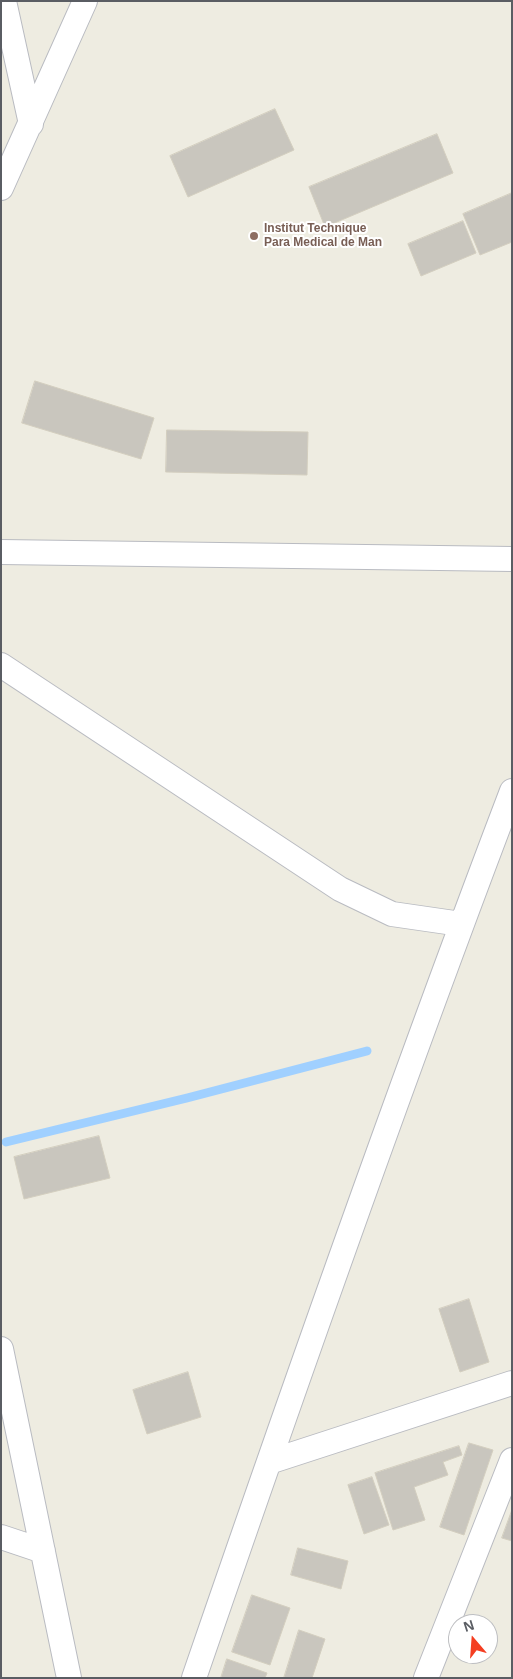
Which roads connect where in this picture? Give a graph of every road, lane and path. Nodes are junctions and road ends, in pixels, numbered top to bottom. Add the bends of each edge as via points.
1 (4, 1) edge
2 (85, 1) edge
3 (31, 124) junction
4 (1, 188) edge
5 (1, 552) edge
6 (512, 559) edge
7 (1, 665) edge
8 (512, 791) edge
9 (461, 924) junction
10 (1, 1350) edge
11 (512, 1383) edge
12 (512, 1460) edge
13 (268, 1462) junction
14 (1, 1537) edge
15 (43, 1551) junction
16 (69, 1678) edge
17 (194, 1678) edge
18 (426, 1678) edge

1 - 3 street
2 - 3 street
3 - 4 street
5 - 6 street
7 - 9 street via 340,889 392,914
8 - 9 street
9 - 13 street
10 - 15 street
11 - 13 street
12 - 18 street
13 - 17 street
14 - 15 street
15 - 16 street

